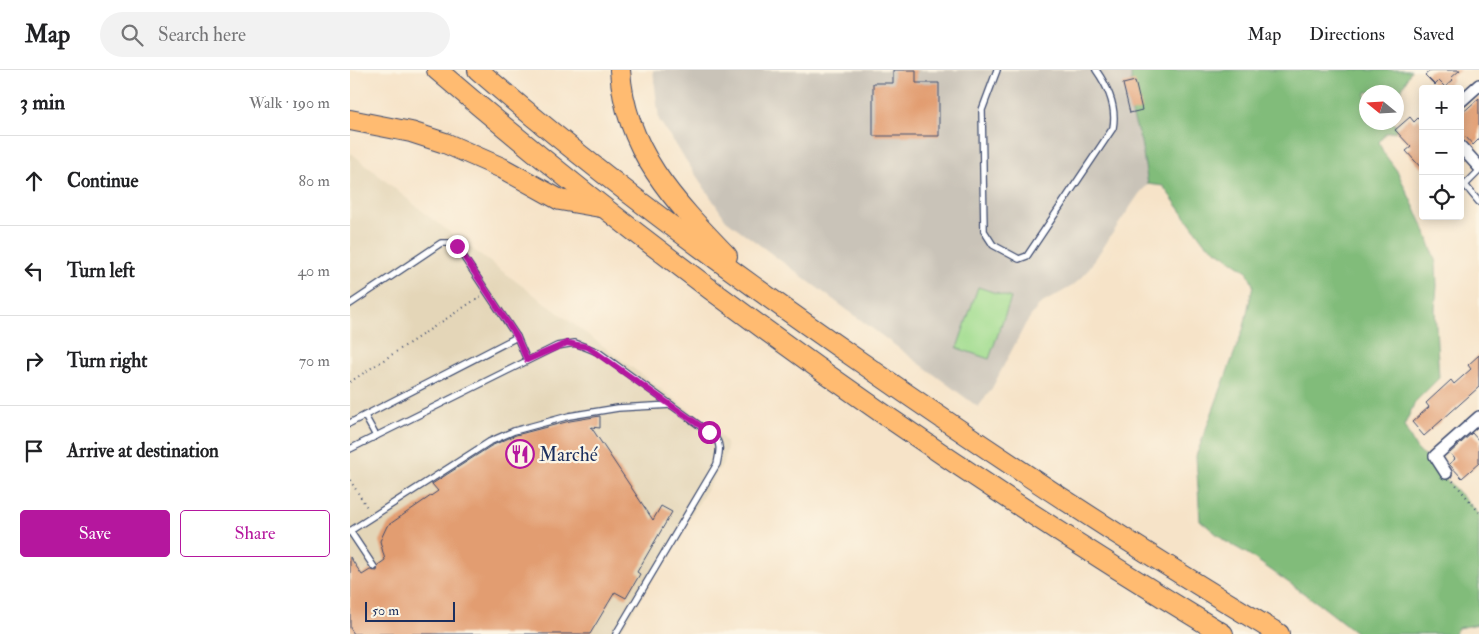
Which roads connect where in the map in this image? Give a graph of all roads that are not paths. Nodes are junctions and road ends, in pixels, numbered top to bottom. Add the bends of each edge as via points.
1 (437, 70) edge
2 (478, 70) edge
3 (620, 70) edge
4 (997, 70) edge
5 (1096, 70) edge
6 (1479, 85) edge
7 (1464, 98) edge
8 (350, 120) edge
9 (1464, 150) edge
10 (1479, 167) edge
11 (1479, 171) edge
12 (1479, 202) edge
13 (602, 207) junction
14 (762, 293) junction
15 (350, 304) edge
16 (517, 337) junction
17 (527, 360) junction
18 (671, 405) junction
19 (365, 416) junction
20 (1479, 417) edge
21 (350, 423) edge
22 (376, 436) junction
23 (350, 448) edge
24 (1446, 473) road end
25 (350, 531) edge
26 (374, 567) dead end
27 (616, 634) edge
28 (1223, 634) edge
29 (1279, 634) edge

1 - 13 highway
2 - 14 highway via 624,192
3 - 14 highway via 628,120 650,165 673,196
4 - 5 lane via 982,110 984,231 993,245 1019,259 1027,256 1113,128 1112,100
6 - 7 street
8 - 13 highway via 392,127 429,138 502,168 560,200
9 - 10 street
11 - 12 lane via 1465,185
13 - 28 highway via 733,308 919,439 1070,539
14 - 29 highway via 967,435
15 - 16 lane via 441,243 452,243
16 - 17 lane
16 - 19 lane
17 - 18 lane via 567,343 582,344
17 - 22 lane
18 - 25 lane via 618,408 541,422 514,431 489,442
18 - 27 lane via 719,442 717,464
19 - 21 lane
19 - 22 lane
20 - 24 street via 1434,456
22 - 23 lane
25 - 26 lane

